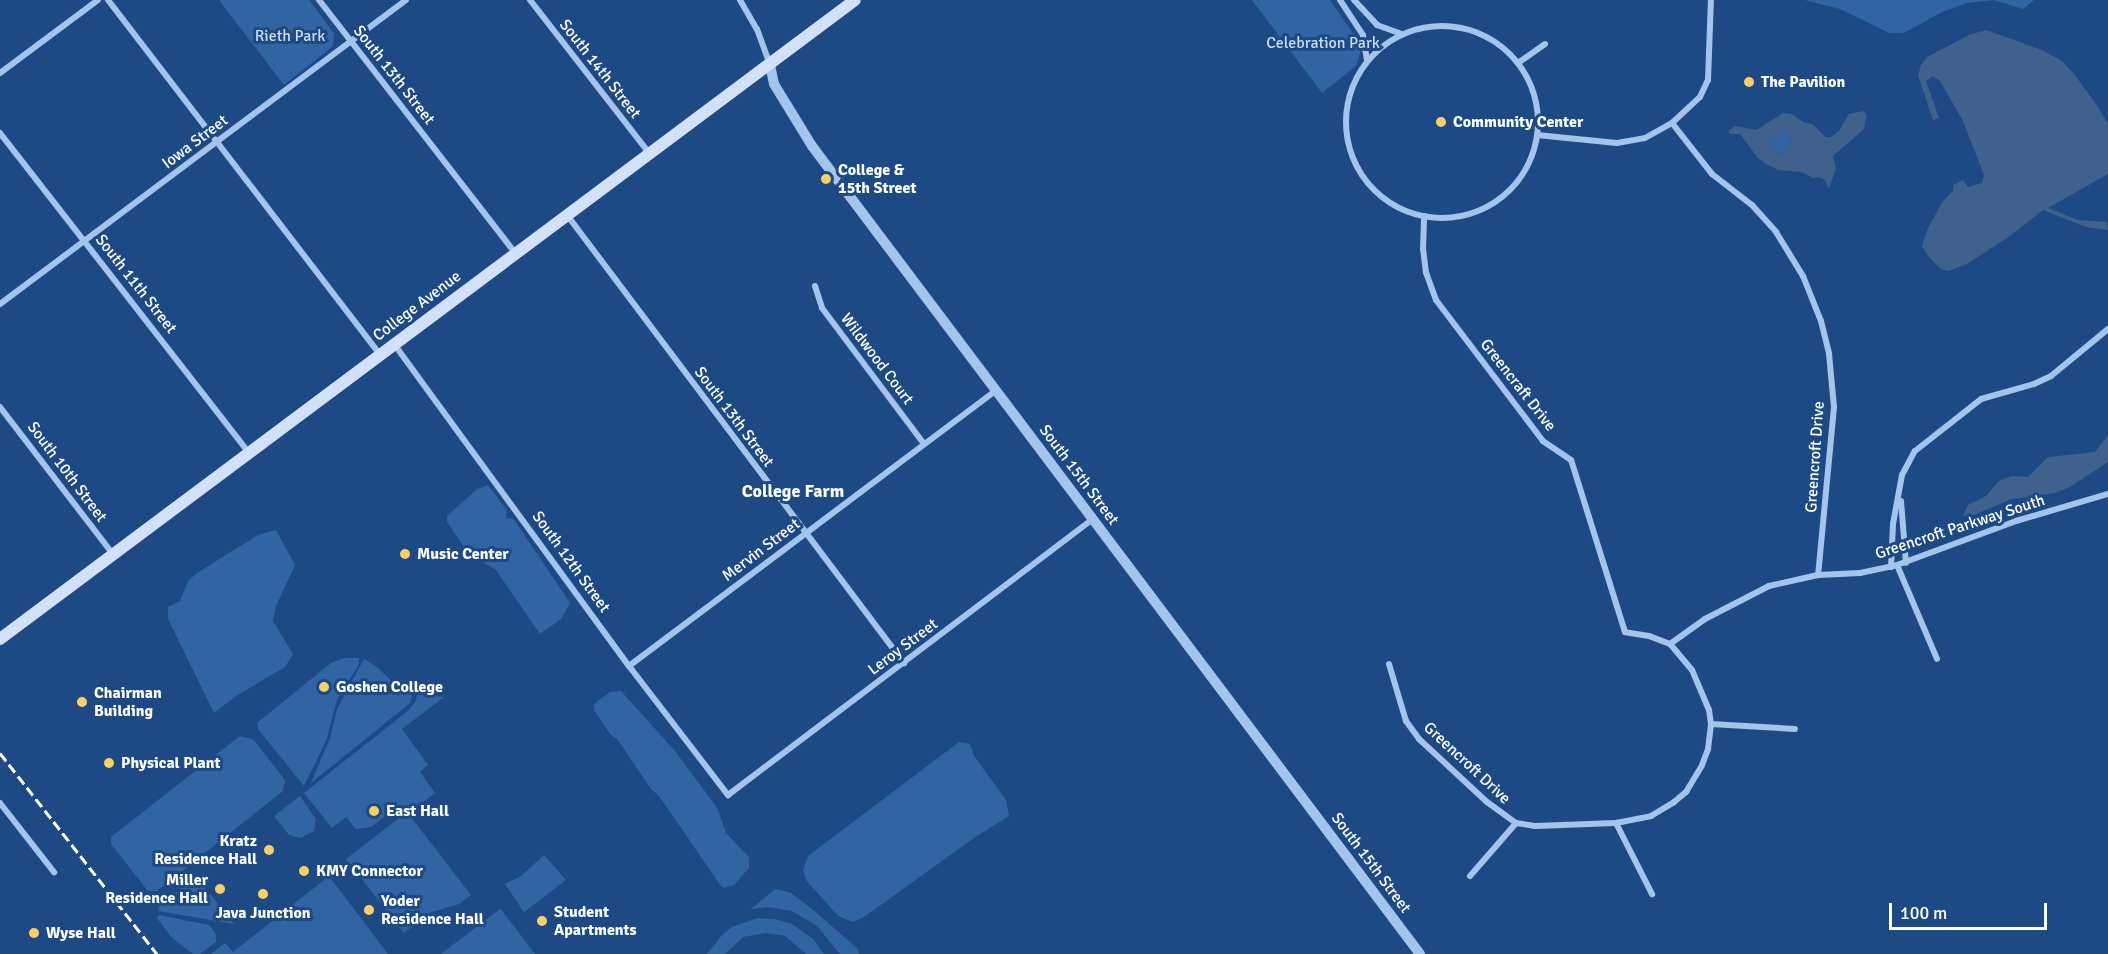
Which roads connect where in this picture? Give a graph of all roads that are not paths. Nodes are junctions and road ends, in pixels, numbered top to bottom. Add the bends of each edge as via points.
1 (98, 0) edge
2 (108, 0) edge
3 (319, 0) edge
4 (406, 0) edge
5 (530, 0) edge
6 (740, 0) edge
7 (855, 0) edge
8 (1340, 0) edge
9 (1354, 0) edge
10 (1711, 0) edge
11 (1402, 34) junction
12 (351, 42) junction
13 (1545, 44) dead end
14 (1367, 61) junction
15 (1518, 63) junction
16 (770, 65) junction
17 (0, 73) edge
18 (1671, 123) junction
19 (0, 133) edge
20 (1537, 135) junction
21 (218, 142) junction
22 (649, 154) junction
23 (567, 214) junction
24 (1424, 216) junction
25 (84, 239) junction
26 (515, 253) junction
27 (815, 286) dead end
28 (0, 304) edge
29 (2108, 329) edge
30 (394, 344) junction
31 (380, 354) junction
32 (996, 390) junction
33 (0, 407) edge
34 (924, 444) junction
35 (249, 453) junction
36 (1901, 488) junction
37 (2108, 494) edge
38 (1094, 519) junction
39 (805, 534) junction
40 (113, 554) junction
41 (1906, 563) junction
42 (1894, 566) junction
43 (1818, 575) junction
44 (0, 639) edge
45 (1670, 644) junction
46 (1937, 659) dead end
47 (904, 663) junction
48 (1389, 664) dead end
49 (629, 666) junction
50 (1712, 724) junction
51 (1795, 729) dead end
52 (728, 795) joint
53 (0, 803) edge
54 (1516, 823) junction
55 (1617, 823) junction
56 (54, 872) dead end
57 (1470, 876) dead end
58 (1652, 894) dead end
59 (1420, 954) edge

1 - 17 street
2 - 21 street
3 - 12 street, South 13th Street
4 - 12 street, Iowa Street
5 - 22 street, South 14th Street
6 - 16 street, South 15th Street via 757,29
7 - 16 main road, College Avenue
8 - 14 street via 1363,35
9 - 11 street via 1377,25
10 - 18 street via 1708,80 1700,97
11 - 14 street
11 - 15 street via 1420,28 1459,27 1495,41
12 - 21 street, Iowa Street
12 - 26 street, South 13th Street
13 - 15 street
14 - 24 street via 1346,106 1346,132 1353,159 1377,193 1399,208
15 - 20 street via 1535,97
16 - 22 main road, College Avenue
16 - 32 street, South 15th Street via 774,84 799,127
18 - 20 street via 1645,138 1617,143
18 - 43 street, Greencroft Drive via 1712,174 1752,205 1776,232 1803,276 1821,321 1834,407
19 - 25 street, South 11th Street
20 - 24 street via 1523,172 1505,194 1464,215
21 - 25 street, Iowa Street
21 - 31 street
22 - 23 main road, College Avenue
23 - 26 main road, College Avenue
23 - 39 street, South 13th Street
24 - 45 street, Greencraft Drive via 1426,273 1437,300 1543,441 1571,460 1625,632
25 - 28 street, Iowa Street
25 - 35 street, South 11th Street
26 - 30 main road, College Avenue
27 - 34 street, Wildwood Court via 822,308
29 - 36 street via 2051,376 1990,394 1965,410 1915,451 1906,465
30 - 31 main road, College Avenue
30 - 49 street, South 12th Street
31 - 35 main road, College Avenue
32 - 34 street, Mervin Street
32 - 38 street, South 15th Street
33 - 40 street, South 10th Street
34 - 39 street, Mervin Street
35 - 40 main road, College Avenue
36 - 41 street
36 - 42 street via 1893,524
37 - 41 street, Greencroft Parkway South via 2001,526
38 - 47 street, Leroy Street
38 - 59 street, South 15th Street
39 - 47 street, South 13th Street
39 - 49 street, Mervin Street
40 - 44 main road, College Avenue
41 - 42 street, Greencroft Parkway South
42 - 43 street, Greencroft Parkway South
42 - 46 street
43 - 45 street via 1750,594
45 - 50 street, Greencroft Drive via 1699,683
47 - 52 street, Leroy Street
48 - 54 street, Greencroft Drive via 1406,721 1419,739 1487,802
49 - 52 street, South 12th Street
50 - 51 street
50 - 55 street, Greencroft Drive via 1702,765 1686,792 1651,816
53 - 56 street
54 - 55 street, Greencroft Drive
54 - 57 street
55 - 58 street

